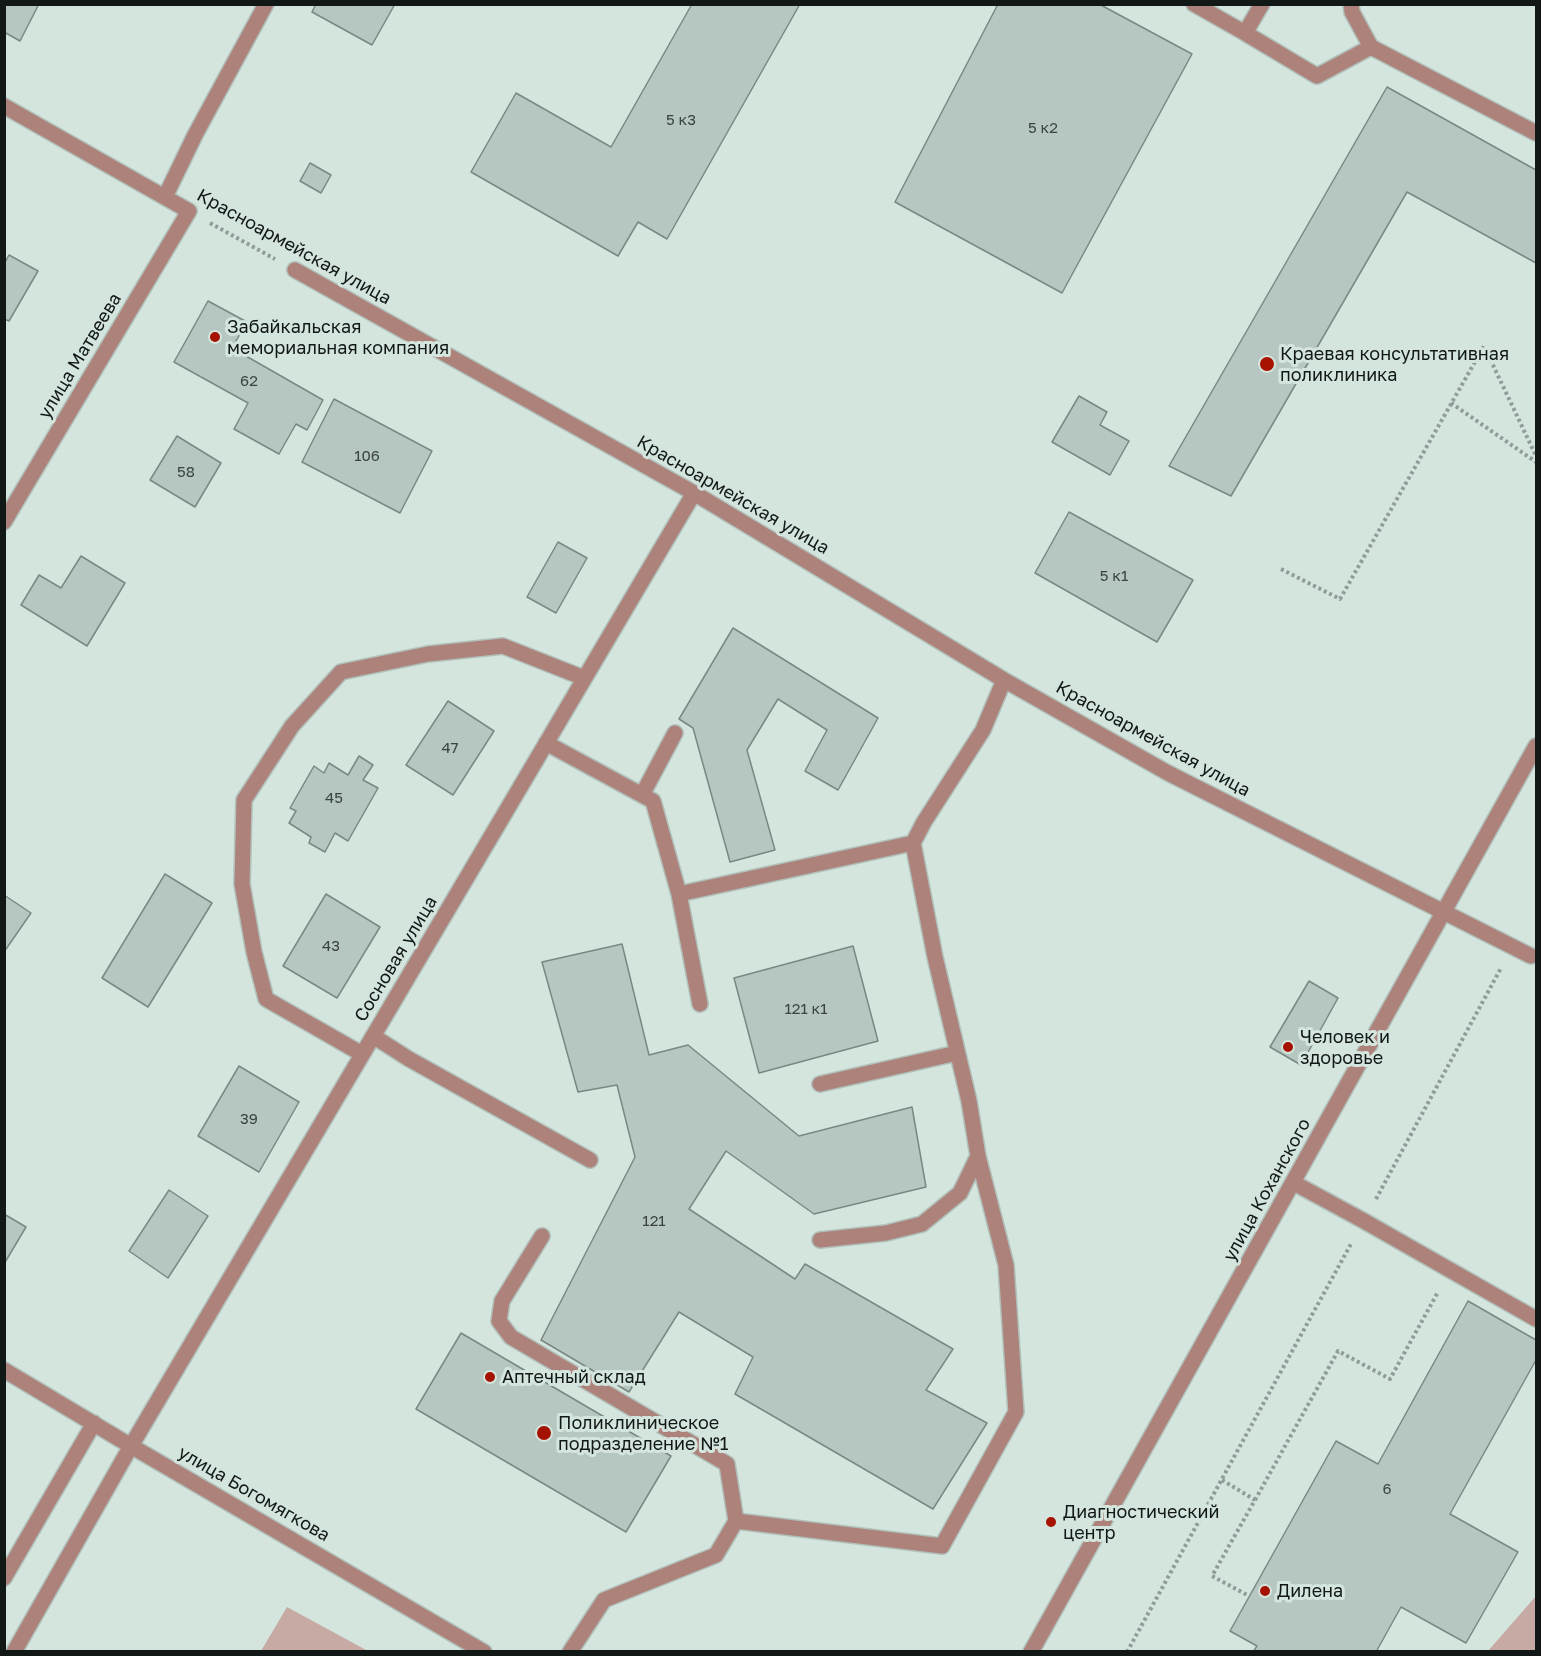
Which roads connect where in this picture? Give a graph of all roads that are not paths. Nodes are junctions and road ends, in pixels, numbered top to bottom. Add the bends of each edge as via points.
1 (267, 4) edge
2 (1194, 4) edge
3 (1262, 4) edge
4 (1351, 4) edge
5 (1245, 33) junction
6 (1371, 47) junction
7 (4, 106) edge
8 (1536, 134) edge
9 (165, 197) junction
10 (189, 211) joint
11 (296, 270) road end
12 (694, 493) junction
13 (4, 522) edge
14 (584, 678) junction
15 (1004, 680) junction
16 (675, 732) dead end
17 (546, 743) junction
18 (1536, 746) edge
19 (642, 795) junction
20 (913, 843) junction
21 (679, 894) junction
22 (1445, 912) junction
23 (1531, 956) dead end
24 (700, 1004) dead end
25 (373, 1036) junction
26 (957, 1053) junction
27 (362, 1054) junction
28 (820, 1084) dead end
29 (978, 1156) junction
30 (590, 1160) dead end
31 (1294, 1183) junction
32 (542, 1236) dead end
33 (820, 1240) dead end
34 (1536, 1319) edge
35 (4, 1370) edge
36 (94, 1423) junction
37 (131, 1446) junction
38 (735, 1521) junction
39 (4, 1578) edge
40 (14, 1652) edge
41 (484, 1652) edge
42 (570, 1652) edge
43 (1031, 1652) edge

1 - 9 street
2 - 5 street
3 - 5 street
4 - 6 street
5 - 6 street via 1317,76
6 - 8 street
7 - 9 street, Красноармейская улица
9 - 10 street, Красноармейская улица
10 - 13 street, улица Матвеева
11 - 12 street, Красноармейская улица
12 - 14 street, Сосновая улица
12 - 15 street, Красноармейская улица
14 - 17 street, Сосновая улица
14 - 27 street via 503,646 428,654 340,672 292,726 244,800 242,884 266,999
15 - 20 street via 983,730
15 - 22 street, Красноармейская улица via 1168,773
16 - 19 street
17 - 19 street
17 - 25 street, Сосновая улица
18 - 22 street, улица Коханского
19 - 21 street via 653,801
20 - 21 street
20 - 26 street
21 - 24 street
22 - 23 street, Красноармейская улица
22 - 31 street, улица Коханского
25 - 27 street, Сосновая улица
25 - 30 street
26 - 28 street
26 - 29 street
27 - 37 street, Сосновая улица
29 - 33 street via 960,1193 922,1224 886,1233
29 - 38 street via 1006,1265 1016,1412 942,1545
31 - 34 street
31 - 43 street, улица Коханского
32 - 38 street via 502,1301 499,1321 511,1337 727,1464
35 - 36 street, улица Богомягкова
36 - 37 street, улица Богомягкова
36 - 39 street
37 - 40 street, Сосновая улица
37 - 41 street, улица Богомягкова
38 - 42 street via 716,1555 604,1600

